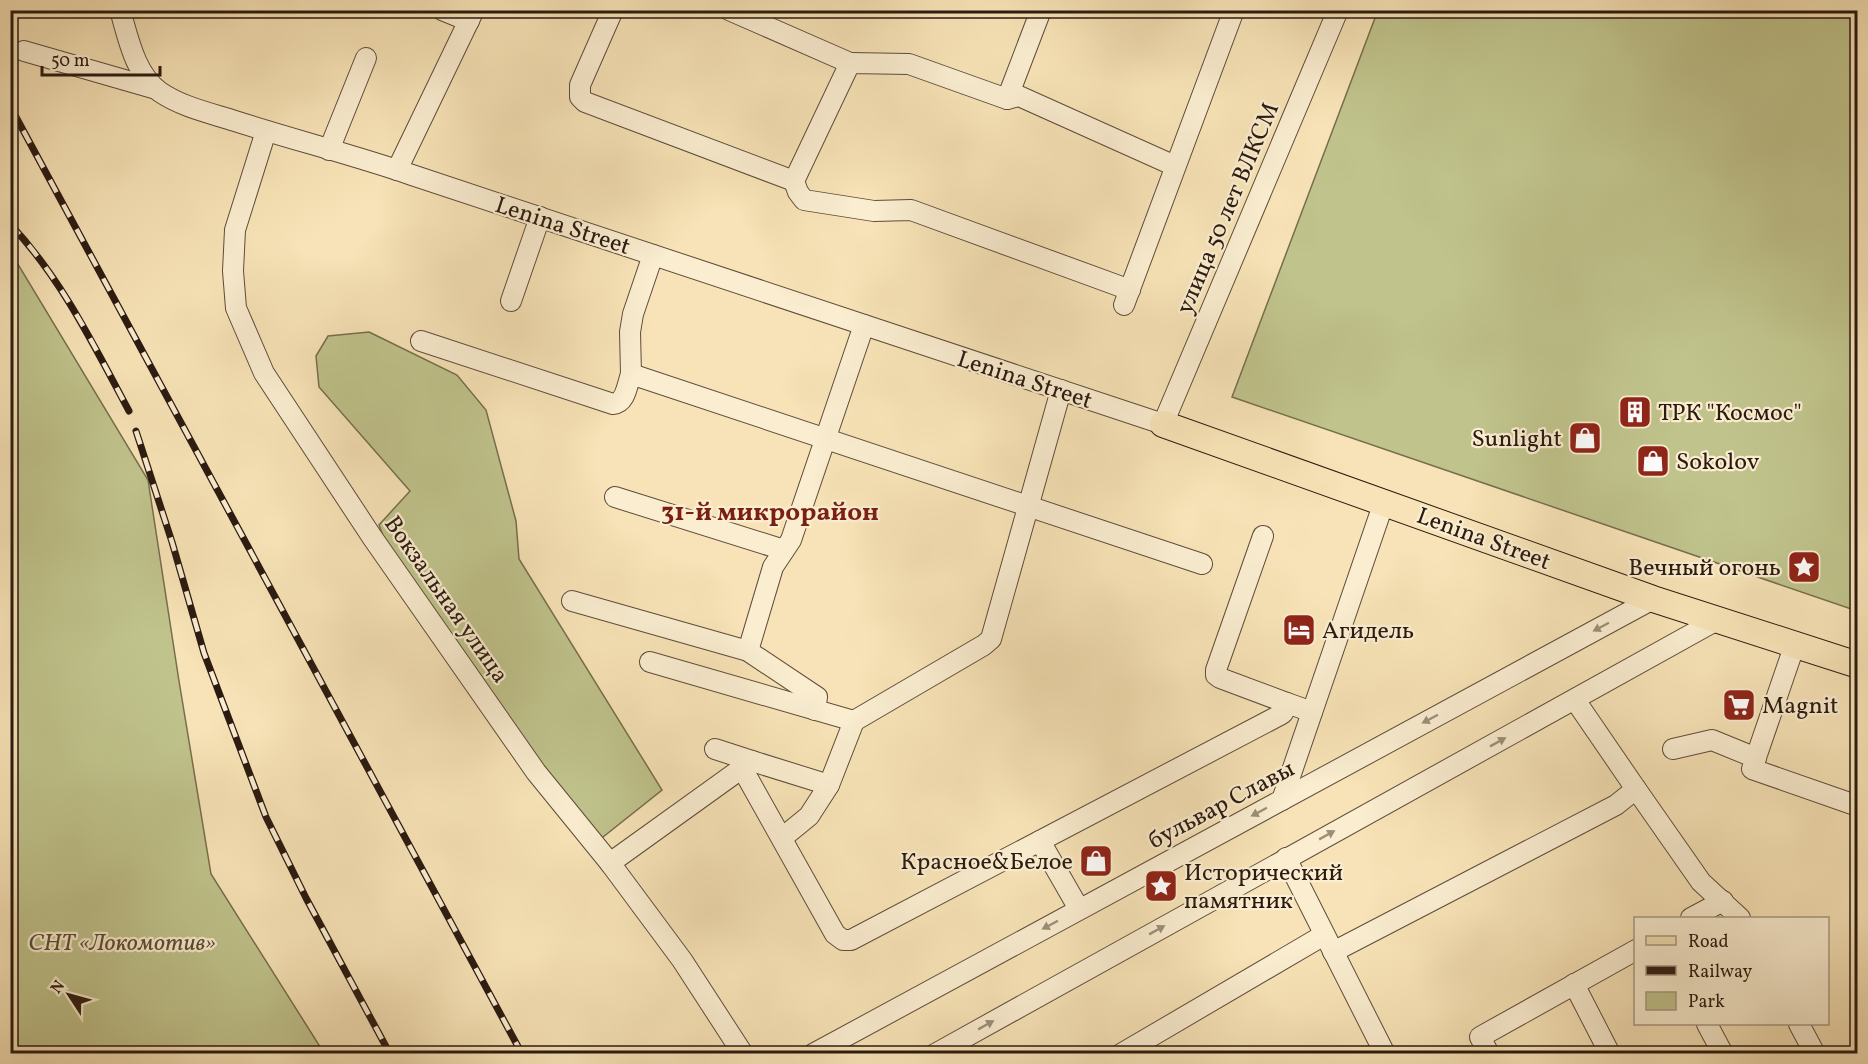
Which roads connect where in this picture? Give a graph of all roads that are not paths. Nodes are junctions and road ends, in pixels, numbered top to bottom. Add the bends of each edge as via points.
1 (120, 10) edge
2 (442, 10) edge
3 (613, 10) edge
4 (729, 10) edge
5 (1041, 10) edge
6 (1234, 10) edge
7 (1338, 10) edge
8 (472, 16) edge
9 (24, 51) dead end
10 (366, 58) dead end
11 (850, 63) junction
12 (156, 89) junction
13 (1007, 99) junction
14 (266, 131) junction
15 (329, 150) junction
16 (1175, 166) junction
17 (397, 170) junction
18 (794, 181) junction
19 (540, 218) junction
20 (653, 255) junction
21 (512, 301) dead end
22 (864, 325) junction
23 (421, 341) dead end
24 (631, 374) junction
25 (1060, 390) junction
26 (1163, 424) junction
27 (825, 439) junction
28 (615, 497) dead end
29 (1384, 502) junction
30 (1028, 507) junction
31 (1263, 536) dead end
32 (784, 550) junction
33 (1202, 564) dead end
34 (1653, 599) junction
35 (572, 601) dead end
36 (1717, 620) junction
37 (1795, 644) junction
38 (748, 651) junction
39 (650, 662) dead end
40 (1857, 665) edge
41 (1575, 700) junction
42 (1287, 703) junction
43 (815, 710) junction
44 (1312, 712) junction
45 (854, 722) junction
46 (715, 749) dead end
47 (1673, 749) dead end
48 (1756, 758) junction
49 (747, 764) junction
50 (829, 785) junction
51 (1636, 789) junction
52 (1282, 800) junction
53 (1857, 806) edge
54 (782, 838) junction
55 (1040, 841) junction
56 (1286, 858) junction
57 (610, 863) junction
58 (1723, 901) junction
59 (1080, 909) junction
60 (1693, 917) edge
61 (1739, 917) edge
62 (1324, 935) junction
63 (1634, 951) edge
64 (1333, 952) junction
65 (1574, 984) junction
66 (1708, 1025) edge
67 (1800, 1025) edge
68 (743, 1053) edge
69 (813, 1053) edge
70 (935, 1053) edge
71 (1121, 1053) edge
72 (1385, 1053) edge
73 (1489, 1053) edge
74 (1610, 1053) edge
75 (1723, 1053) edge
76 (1815, 1053) edge

1 - 12 street via 137,62
2 - 8 street
3 - 18 street via 580,86 580,97 585,102
4 - 11 street
5 - 13 street
6 - 16 street
7 - 26 street, улица 50 лет ВЛКСМ
8 - 17 street
9 - 12 street, Lenina Street
10 - 15 street
11 - 13 street via 909,64
11 - 18 street
12 - 14 street, Lenina Street via 187,105
13 - 16 street via 1019,96
14 - 15 street, Lenina Street
14 - 57 street, Вокзальная улица via 235,230 233,272 236,308 264,373 372,537 536,772
15 - 17 street, Lenina Street
16 - 18 street via 1127,298 911,210 874,212 804,200
17 - 19 street, Lenina Street
19 - 20 street, Lenina Street
19 - 21 street
20 - 22 street, Lenina Street
20 - 24 street via 633,314
22 - 25 street, Lenina Street
22 - 27 street
23 - 24 street via 613,404 622,400
24 - 27 street
25 - 26 street, Lenina Street
25 - 30 street
26 - 29 main road, Lenina Street
27 - 30 street
27 - 32 street via 791,540
28 - 32 street
29 - 34 main road, Lenina Street
29 - 44 street
30 - 33 street
30 - 45 street via 991,639
31 - 42 street via 1216,675
32 - 38 street via 773,567
34 - 36 main road, Lenina Street
34 -> 52 street, бульвар Славы
35 - 38 street
36 - 37 main road, Lenina Street
36 - 41 street
37 - 40 main road, Lenina Street
37 - 48 street
38 - 43 street via 817,697
39 - 43 street
41 - 51 street
56 -> 41 street
42 - 44 street
42 - 55 street via 1280,715
43 - 45 street
44 - 52 street
45 - 50 street
46 - 49 street
47 - 48 street via 1712,740
48 - 53 street via 1752,769
49 - 50 street
49 - 54 street
49 - 57 street
50 - 54 street via 809,816
51 - 58 street via 1701,882
51 - 64 street via 1616,805
52 -> 59 street, бульвар Славы
54 - 55 street via 835,934 843,940 851,940
55 - 59 street
56 - 62 street
70 -> 56 street
57 - 68 street, Вокзальная улица via 682,960
58 - 60 street
58 - 61 street
59 -> 69 street, бульвар Славы
62 - 64 street
62 - 71 street
63 - 65 street
64 - 72 street
65 - 73 street via 1480,1037
65 - 74 street
66 - 75 street
67 - 76 street

